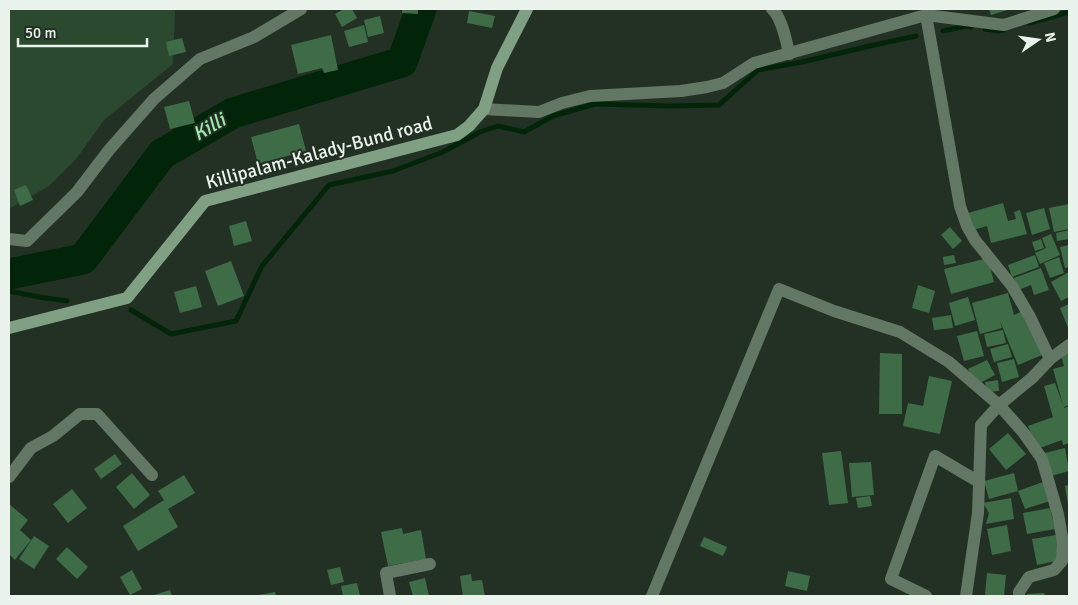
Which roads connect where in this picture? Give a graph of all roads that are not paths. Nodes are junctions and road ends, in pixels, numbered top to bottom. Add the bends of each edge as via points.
1 (301, 9) edge
2 (527, 9) edge
3 (772, 9) edge
4 (1054, 9) edge
5 (926, 15) junction
6 (789, 54) junction
7 (484, 109) junction
8 (9, 239) edge
9 (9, 328) edge
10 (1069, 345) edge
11 (1050, 359) junction
12 (999, 405) junction
13 (152, 475) dead end
14 (9, 476) edge
15 (979, 482) junction
16 (430, 564) dead end
17 (390, 596) edge
18 (652, 596) edge
19 (926, 596) edge
20 (966, 596) edge
21 (1019, 596) edge

1 - 8 street via 254,37 200,59 154,100 77,192 27,242
2 - 7 street, Killipalam-Kalady-Bund road via 497,68
3 - 6 street via 780,22
4 - 5 street via 1004,25
5 - 6 street
5 - 11 street via 960,206 967,226 1012,286
6 - 7 street via 754,63 723,83 707,87 590,96 539,112
7 - 9 street, Killipalam-Kalady-Bund road via 457,135 205,202 127,298
10 - 11 street
11 - 12 street
12 - 15 street via 981,425
12 - 18 street via 948,362 900,332 779,289
12 - 21 street via 1024,432 1042,459 1063,543 1062,561 1054,570 1029,577
13 - 14 street via 97,414 80,414 54,436 31,448
15 - 19 street via 935,456 891,579
15 - 20 street
16 - 17 street via 386,574

